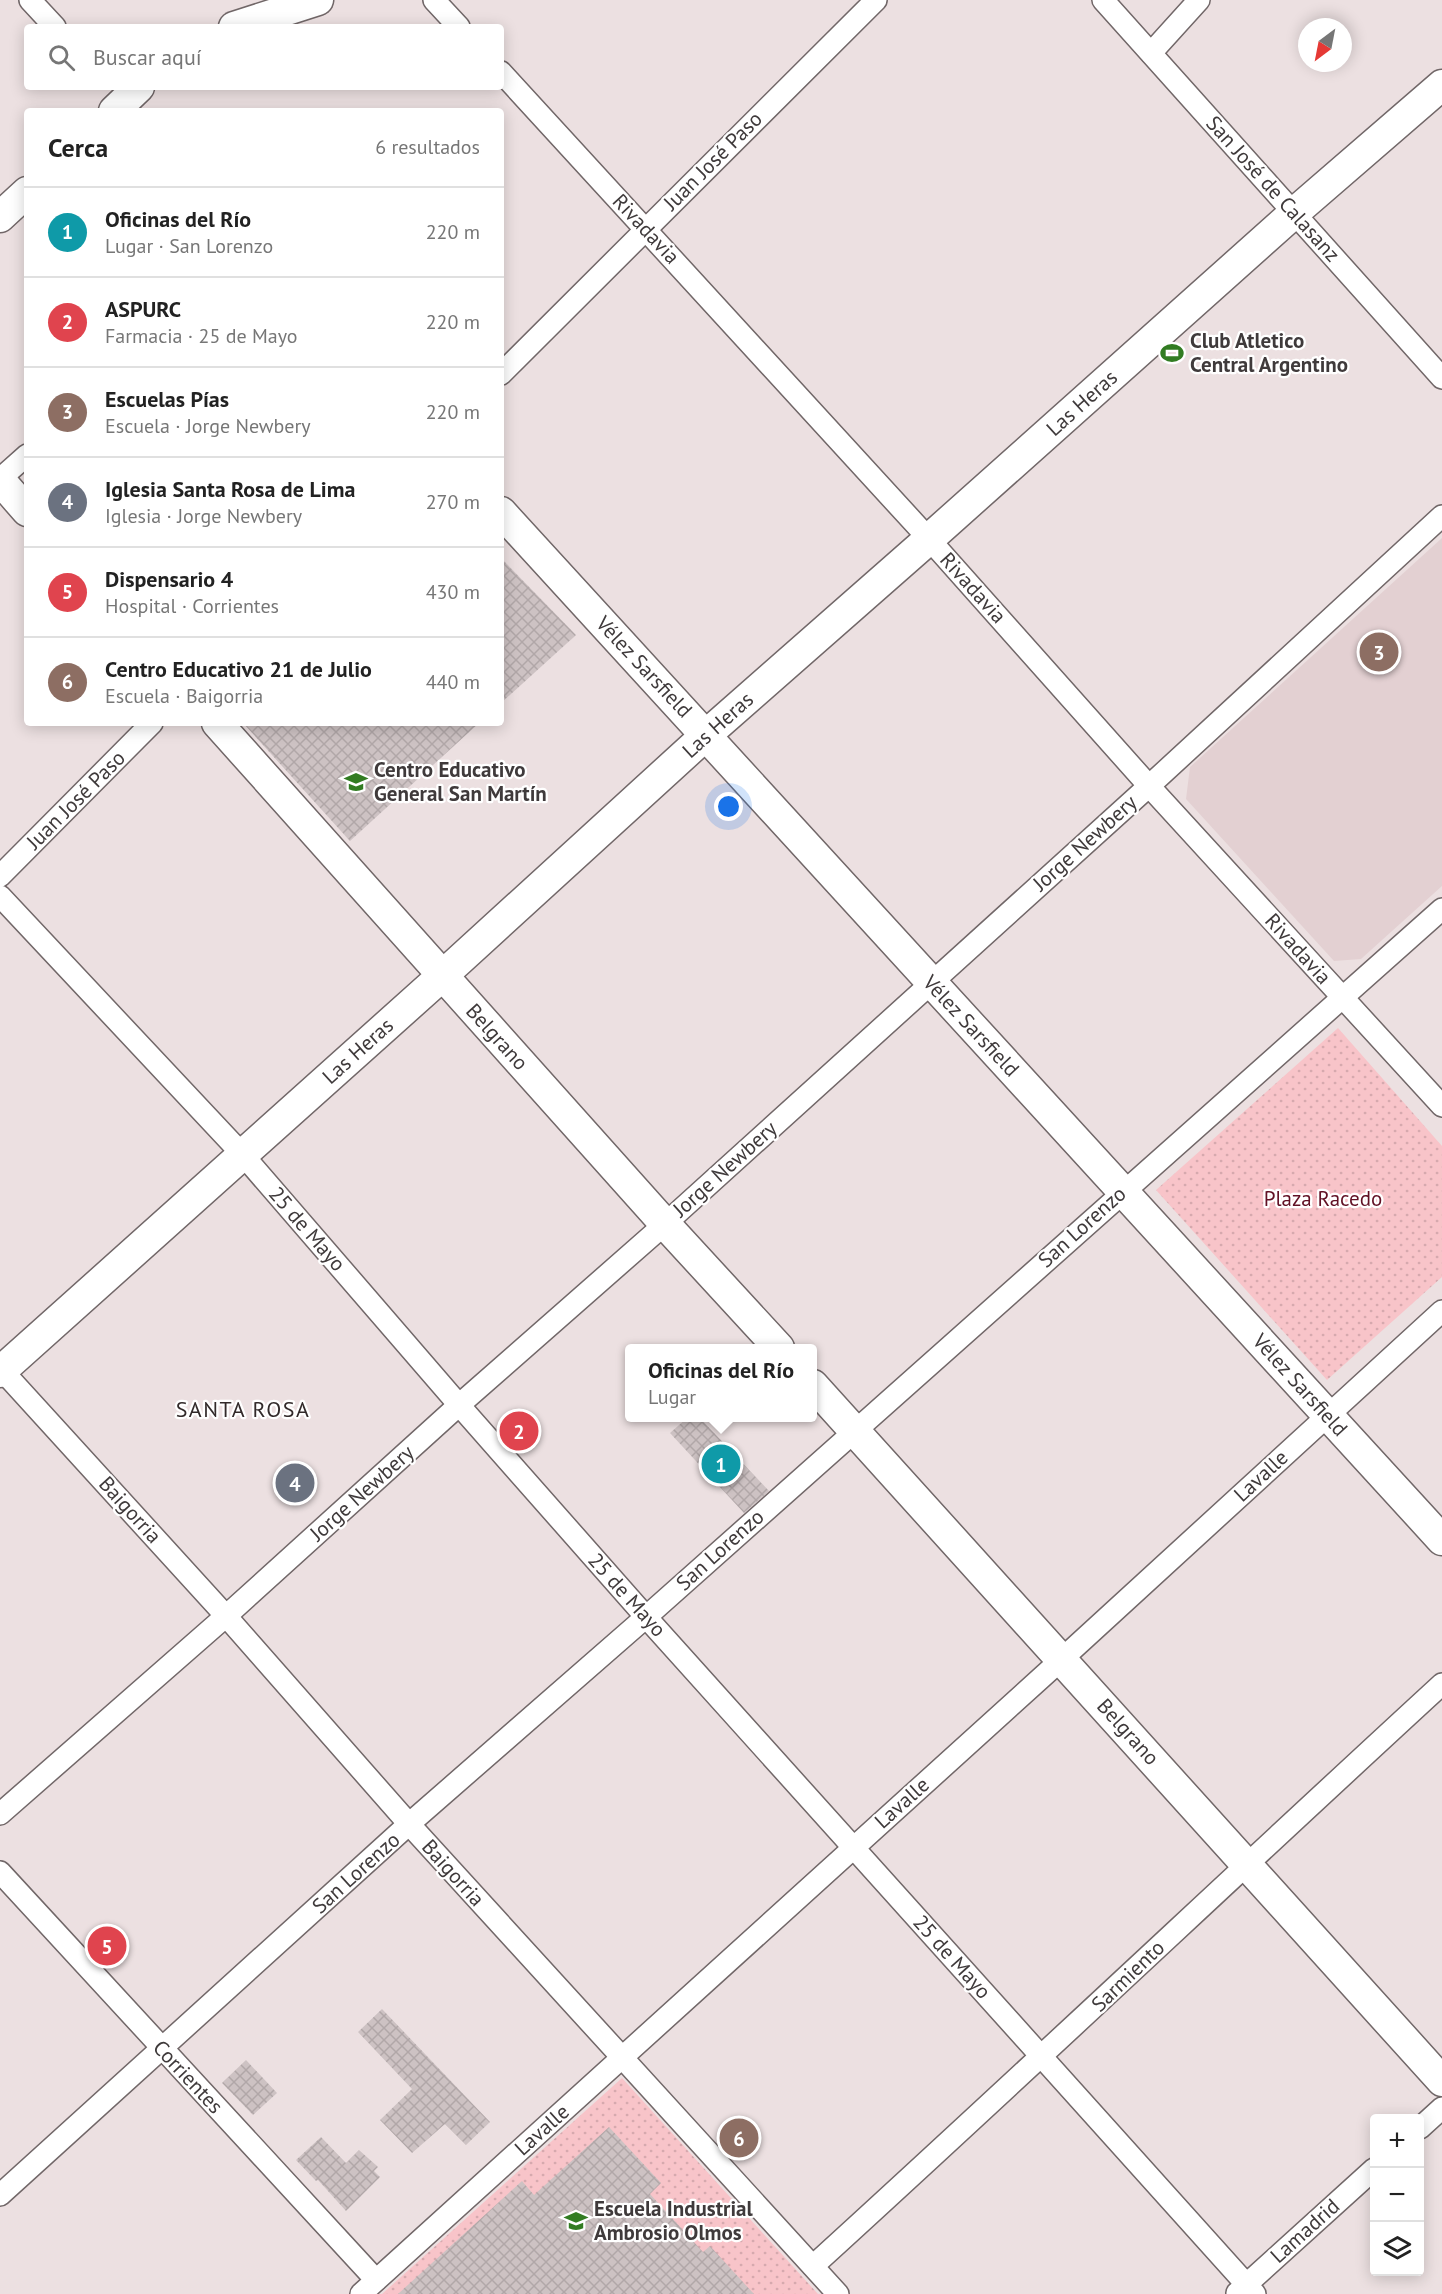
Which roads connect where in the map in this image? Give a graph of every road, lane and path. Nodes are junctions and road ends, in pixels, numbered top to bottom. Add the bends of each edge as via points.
1 (30, 0) edge
2 (318, 0) edge
3 (434, 0) edge
4 (876, 0) edge
5 (1103, 0) edge
6 (1199, 0) edge
7 (52, 24) edge
8 (243, 24) edge
9 (456, 24) edge
10 (1151, 53) junction
11 (504, 75) edge
12 (1442, 85) edge
13 (24, 195) edge
14 (1294, 213) junction
15 (0, 217) edge
16 (645, 228) junction
17 (504, 371) edge
18 (1442, 378) edge
19 (24, 458) edge
20 (0, 480) edge
21 (24, 508) edge
22 (504, 515) edge
23 (1442, 516) edge
24 (929, 539) junction
25 (149, 726) edge
26 (220, 726) edge
27 (706, 735) junction
28 (1149, 786) junction
29 (0, 876) edge
30 (0, 896) edge
31 (1442, 909) edge
32 (442, 976) junction
33 (930, 982) junction
34 (1341, 997) junction
35 (1442, 1106) edge
36 (243, 1155) junction
37 (1123, 1191) junction
38 (665, 1224) junction
39 (1442, 1311) edge
40 (775, 1344) edge
41 (1, 1370) edge
42 (817, 1389) edge
43 (459, 1405) junction
44 (1328, 1416) junction
45 (854, 1430) junction
46 (1442, 1540) edge
47 (226, 1616) junction
48 (646, 1617) junction
49 (1062, 1659) junction
50 (1442, 1684) edge
51 (0, 1814) edge
52 (409, 1824) junction
53 (853, 1847) junction
54 (1246, 1863) junction
55 (0, 1872) edge
56 (163, 2049) junction
57 (622, 2058) junction
58 (1042, 2058) junction
59 (1442, 2081) edge
60 (1442, 2108) edge
61 (1424, 2124) edge
62 (1370, 2173) edge
63 (0, 2195) edge
64 (813, 2266) junction
65 (368, 2287) edge
66 (1245, 2291) edge
67 (838, 2294) edge

1 - 7 street
2 - 8 main road
3 - 9 street
4 - 16 street, Juan José Paso
5 - 10 street, San José de Calasanz
6 - 10 street
10 - 14 street, San José de Calasanz
11 - 16 street, Rivadavia
12 - 14 main road, Las Heras
13 - 15 main road
14 - 18 street, San José de Calasanz
14 - 24 main road, Las Heras
16 - 17 street, Juan José Paso
16 - 24 street, Rivadavia
19 - 20 street
20 - 21 main road
22 - 27 main road, Vélez Sarsfield
23 - 28 street, Jorge Newbery
24 - 27 main road, Las Heras
24 - 28 street, Rivadavia
25 - 29 street, Juan José Paso
26 - 32 main road, Belgrano
27 - 32 main road, Las Heras
27 - 33 main road, Vélez Sarsfield
28 - 33 street, Jorge Newbery
28 - 34 street, Rivadavia
30 - 36 street, 25 de Mayo
31 - 34 street, San Lorenzo
32 - 36 main road, Las Heras
32 - 38 main road, Belgrano
33 - 37 main road, Vélez Sarsfield
33 - 38 street, Jorge Newbery
34 - 35 street, Rivadavia
34 - 37 street, San Lorenzo
36 - 41 main road, Las Heras
36 - 43 street, 25 de Mayo
37 - 44 main road, Vélez Sarsfield
37 - 45 street, San Lorenzo
38 - 40 main road, Belgrano
38 - 43 street, Jorge Newbery
39 - 44 street, Lavalle
41 - 47 street, Baigorria
42 - 45 main road, Belgrano
43 - 47 street, Jorge Newbery
43 - 48 street, 25 de Mayo
44 - 46 main road, Vélez Sarsfield
44 - 49 street, Lavalle
45 - 48 street, San Lorenzo
45 - 49 main road, Belgrano
47 - 51 street, Jorge Newbery
47 - 52 street, Baigorria
48 - 52 street, San Lorenzo
48 - 53 street, 25 de Mayo
49 - 53 street, Lavalle
49 - 54 main road, Belgrano
50 - 54 street, Sarmiento
52 - 56 street, San Lorenzo
52 - 57 street, Baigorria
53 - 57 street, Lavalle
53 - 58 street, 25 de Mayo
54 - 58 street, Sarmiento
54 - 59 main road, Belgrano
55 - 56 street, Corrientes
56 - 63 street, San Lorenzo
56 - 65 street, Corrientes
57 - 64 street, Baigorria
57 - 65 street, Lavalle
58 - 64 street, Sarmiento
58 - 66 street, 25 de Mayo
60 - 61 street
62 - 66 street, Lamadrid
64 - 67 street, Baigorria

